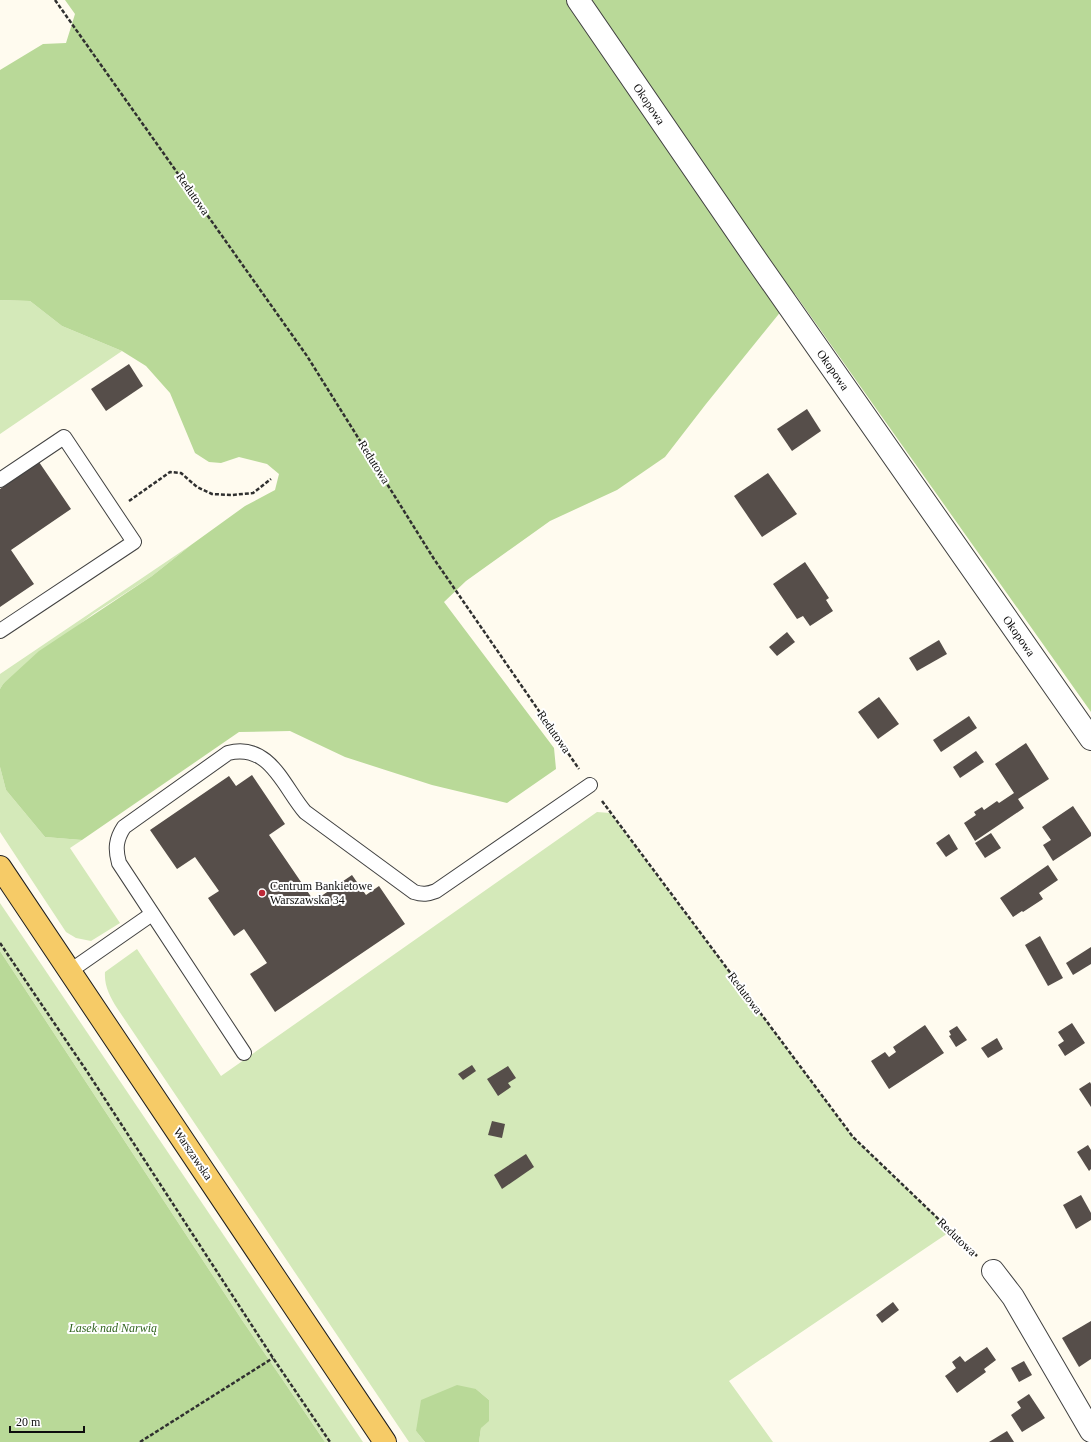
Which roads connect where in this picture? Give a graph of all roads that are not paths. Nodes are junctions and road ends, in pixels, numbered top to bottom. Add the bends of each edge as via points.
1 (578, 0) edge
2 (0, 480) edge
3 (0, 631) edge
4 (1091, 739) edge
5 (590, 785) road end
6 (0, 867) edge
7 (152, 914) junction
8 (70, 971) junction
9 (244, 1053) dead end
10 (993, 1271) road end
11 (1091, 1431) edge
12 (385, 1442) edge

1 - 4 street, Okopowa
2 - 3 lane via 64,437 134,542
5 - 7 lane via 436,890 429,894 421,894 414,892 305,812 282,778 264,759 245,751 228,753 124,827 119,835 116,850 119,863
6 - 8 main road, Warszawska
7 - 8 lane
7 - 9 lane
8 - 12 main road, Warszawska
10 - 11 street via 1013,1296

